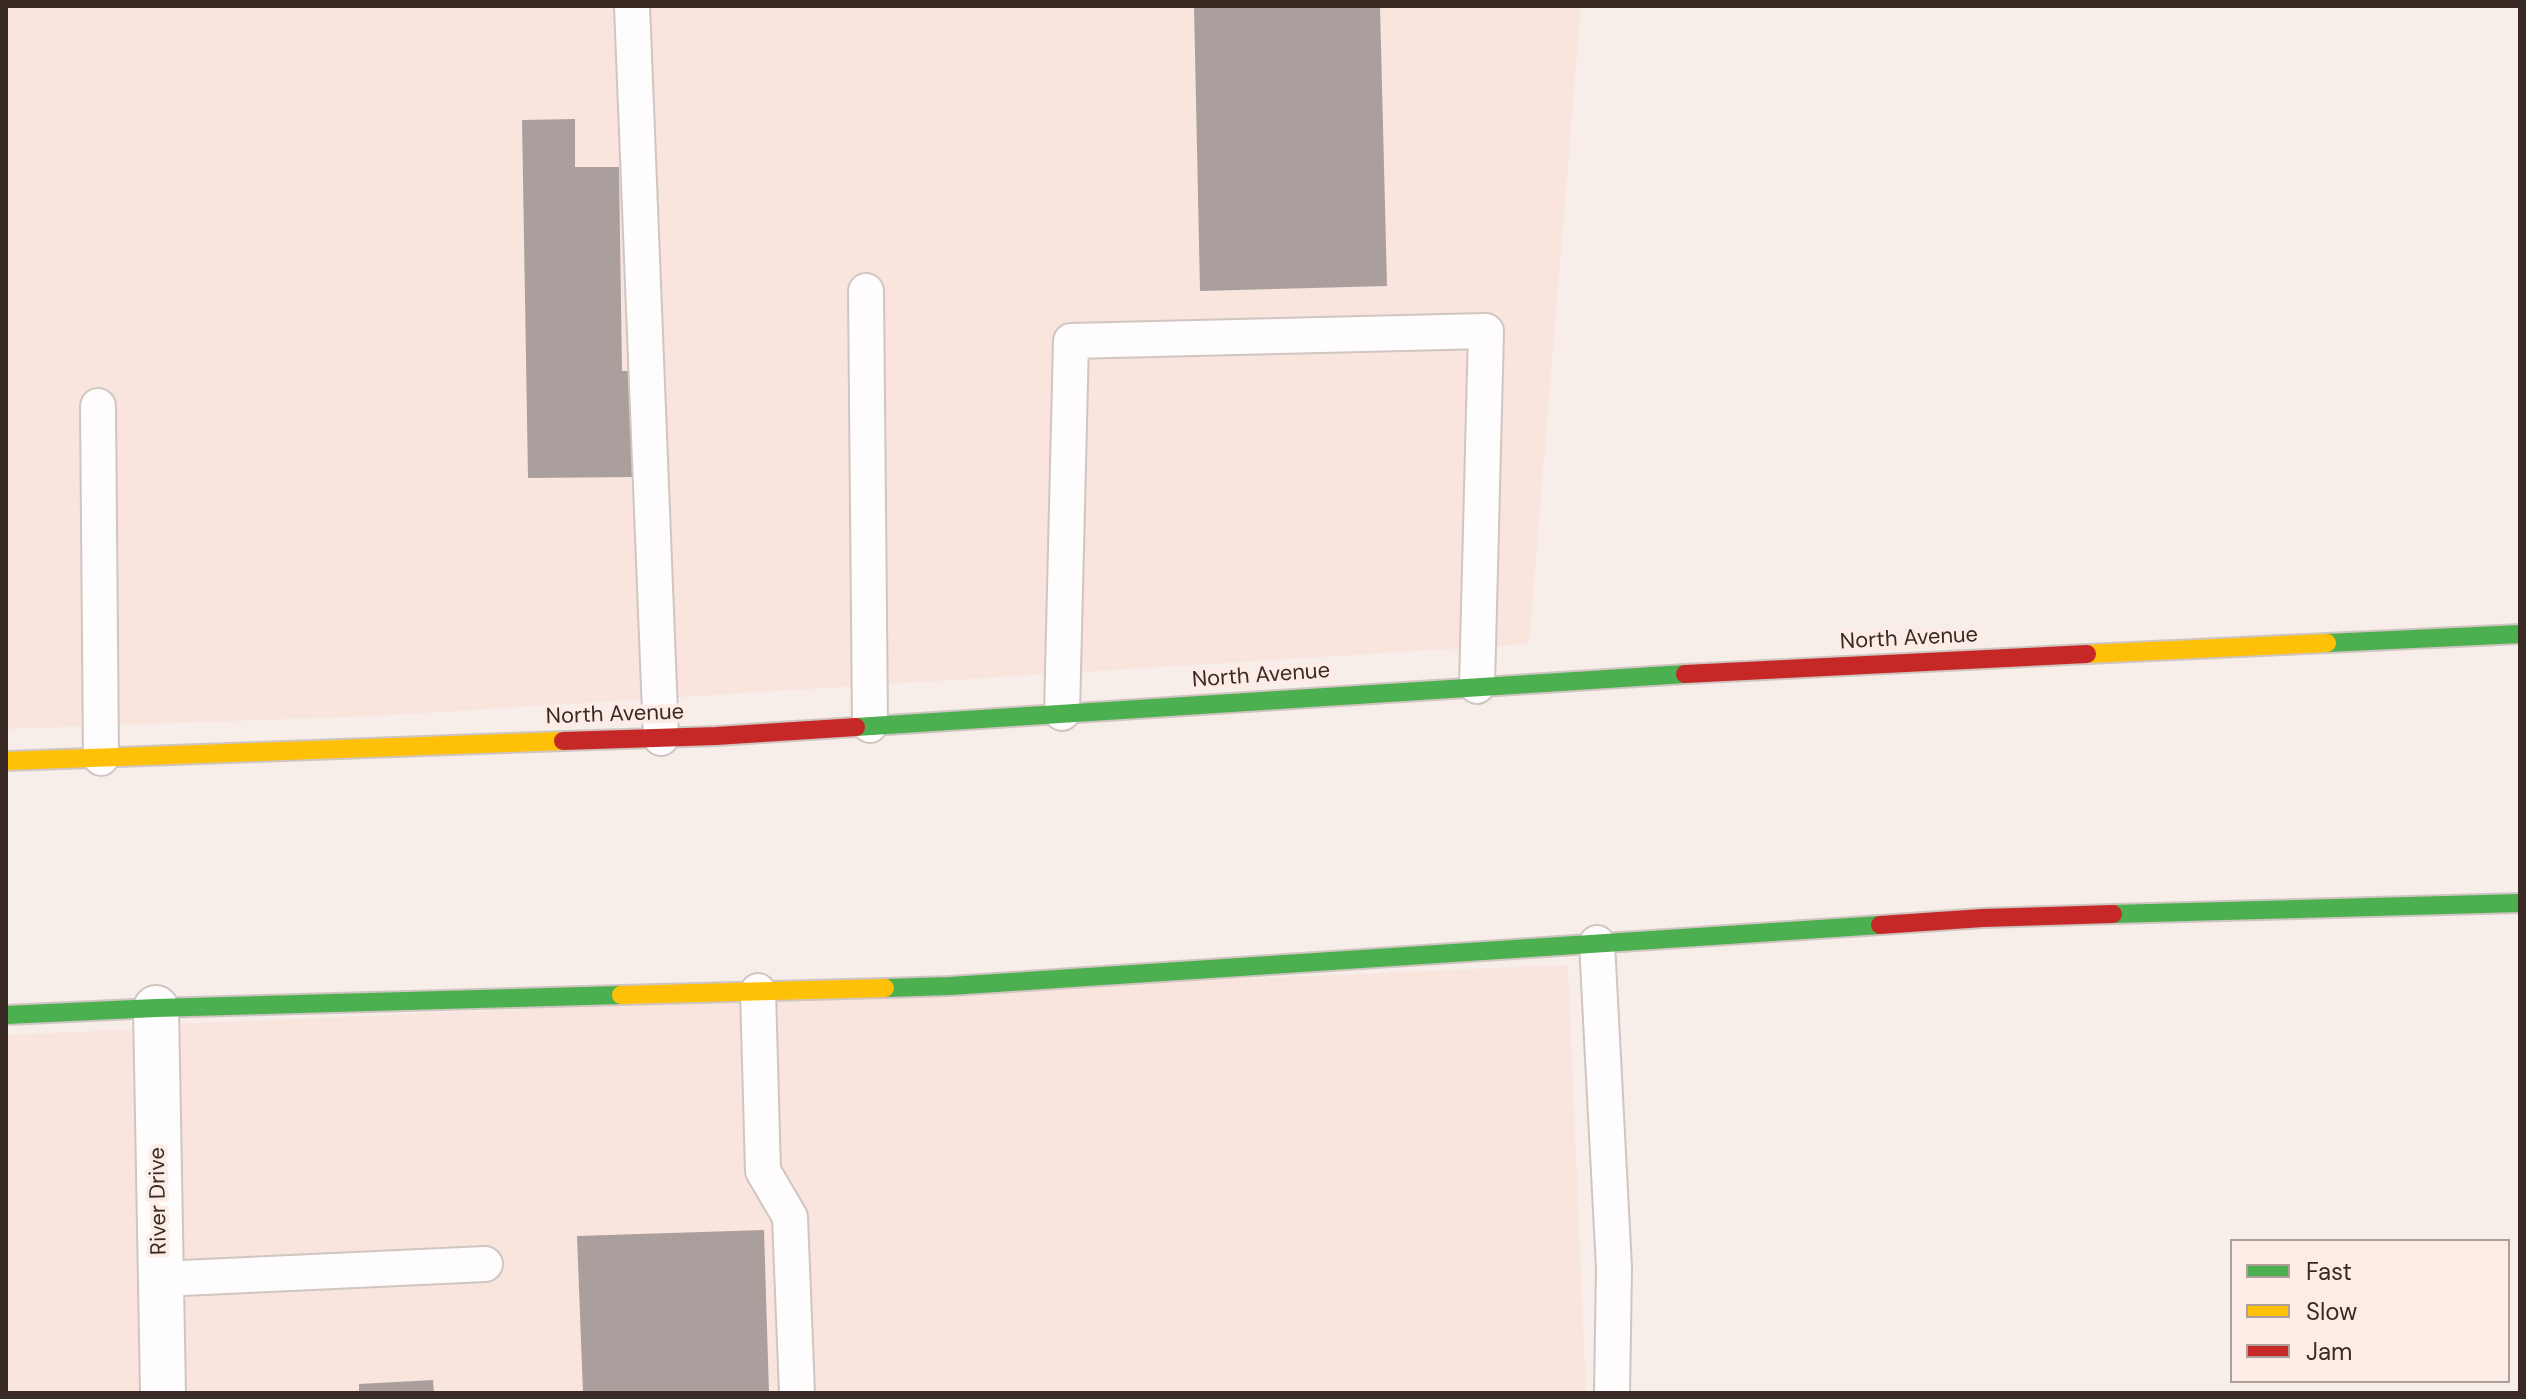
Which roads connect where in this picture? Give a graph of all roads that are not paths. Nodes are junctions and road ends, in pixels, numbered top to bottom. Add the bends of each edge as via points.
1 (632, 6) edge
2 (866, 291) dead end
3 (98, 406) dead end
4 (2520, 634) edge
5 (1477, 686) junction
6 (1062, 713) junction
7 (870, 725) junction
8 (661, 738) junction
9 (101, 758) junction
10 (6, 761) edge
11 (2520, 903) edge
12 (1597, 943) junction
13 (758, 991) junction
14 (156, 1008) junction
15 (6, 1015) edge
16 (485, 1264) dead end
17 (161, 1279) junction
18 (163, 1393) edge
19 (797, 1393) edge
20 (1612, 1393) edge

1 - 8 lane
2 - 7 lane
3 - 9 lane
4 - 5 main road, North Avenue
5 - 6 main road, North Avenue
5 - 6 lane via 1486,331 1071,341
6 - 7 main road, North Avenue
7 - 8 main road, North Avenue
8 - 9 main road, North Avenue
9 - 10 main road, North Avenue
11 - 12 main road via 1983,918
12 - 13 main road via 950,986
12 - 20 lane via 1614,1268
13 - 14 main road
13 - 19 lane via 763,1171 790,1217
14 - 15 main road
14 - 17 street, River Drive
16 - 17 lane
17 - 18 street, River Drive

